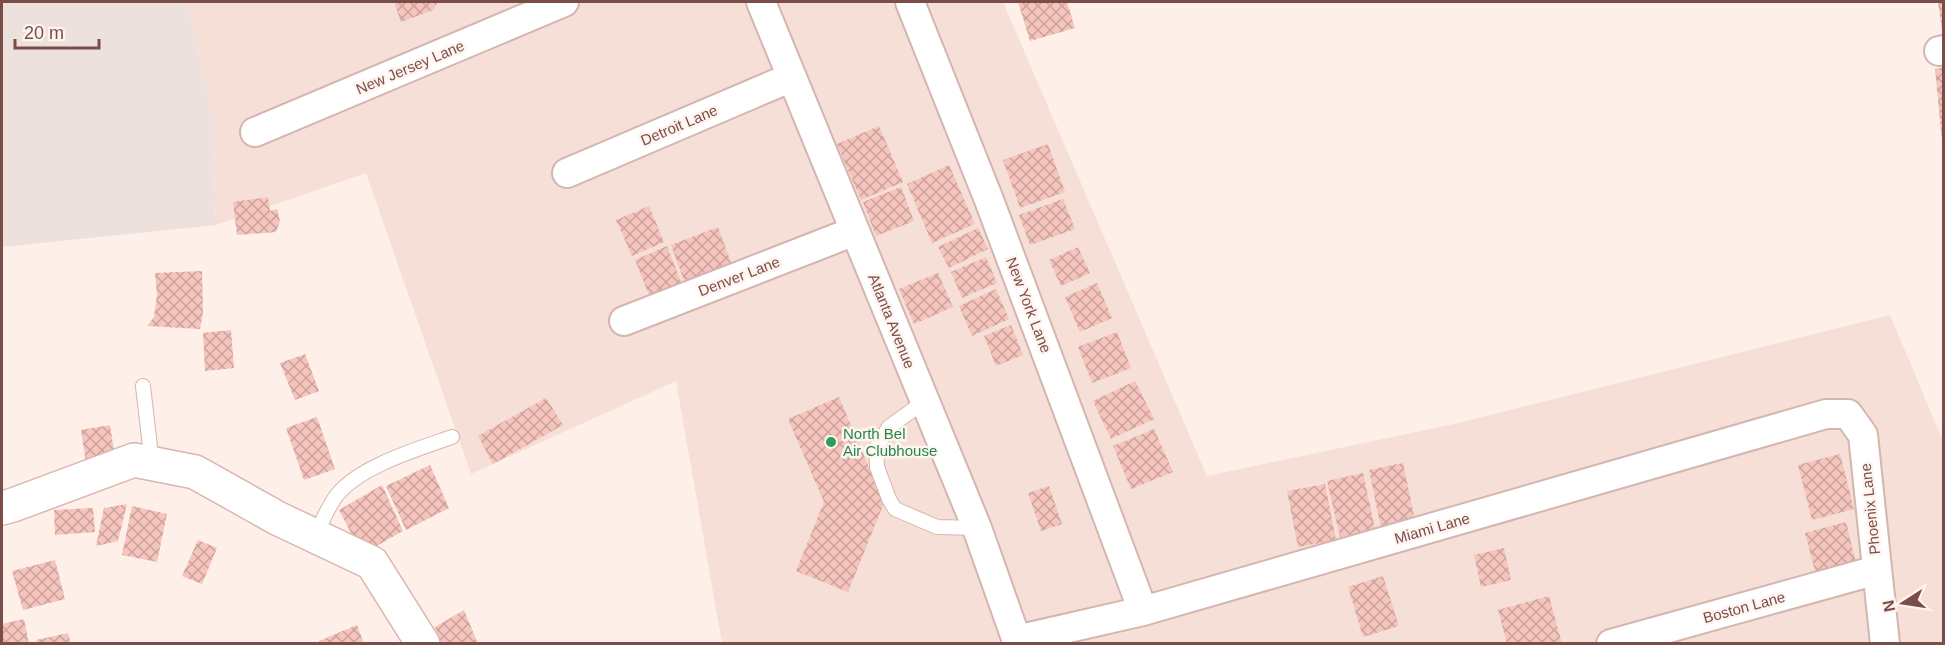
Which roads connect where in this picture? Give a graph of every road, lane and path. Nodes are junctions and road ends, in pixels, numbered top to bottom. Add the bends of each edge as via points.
1 (564, 2) edge
2 (761, 2) edge
3 (910, 2) edge
4 (792, 77) junction
5 (255, 132) dead end
6 (567, 173) dead end
7 (855, 231) junction
8 (624, 321) dead end
9 (143, 386) dead end
10 (925, 401) junction
11 (1848, 414) joint
12 (452, 437) dead end
13 (152, 464) junction
14 (2, 508) edge
15 (977, 528) junction
16 (315, 536) junction
17 (1876, 570) junction
18 (1143, 611) junction
19 (1017, 642) edge
20 (423, 644) edge
21 (1611, 644) edge
22 (1884, 644) edge

1 - 5 street, New Jersey Lane
2 - 4 street, Atlanta Avenue
3 - 18 street, New York Lane via 990,200
4 - 6 street, Detroit Lane
4 - 7 street, Atlanta Avenue
7 - 8 street, Denver Lane
7 - 10 street, Atlanta Avenue
9 - 13 lane
10 - 15 street, Atlanta Avenue
10 - 15 lane via 889,427 876,447 877,467 889,499 895,509 937,527
11 - 17 street, Phoenix Lane via 1863,435
11 - 18 street, Miami Lane via 1826,414
12 - 16 lane via 357,476 336,495
13 - 14 street via 134,460
13 - 16 street via 195,472
15 - 19 street, Atlanta Avenue
16 - 20 street via 372,563
17 - 21 street, Boston Lane
17 - 22 street, Phoenix Lane
18 - 19 street, Miami Lane

